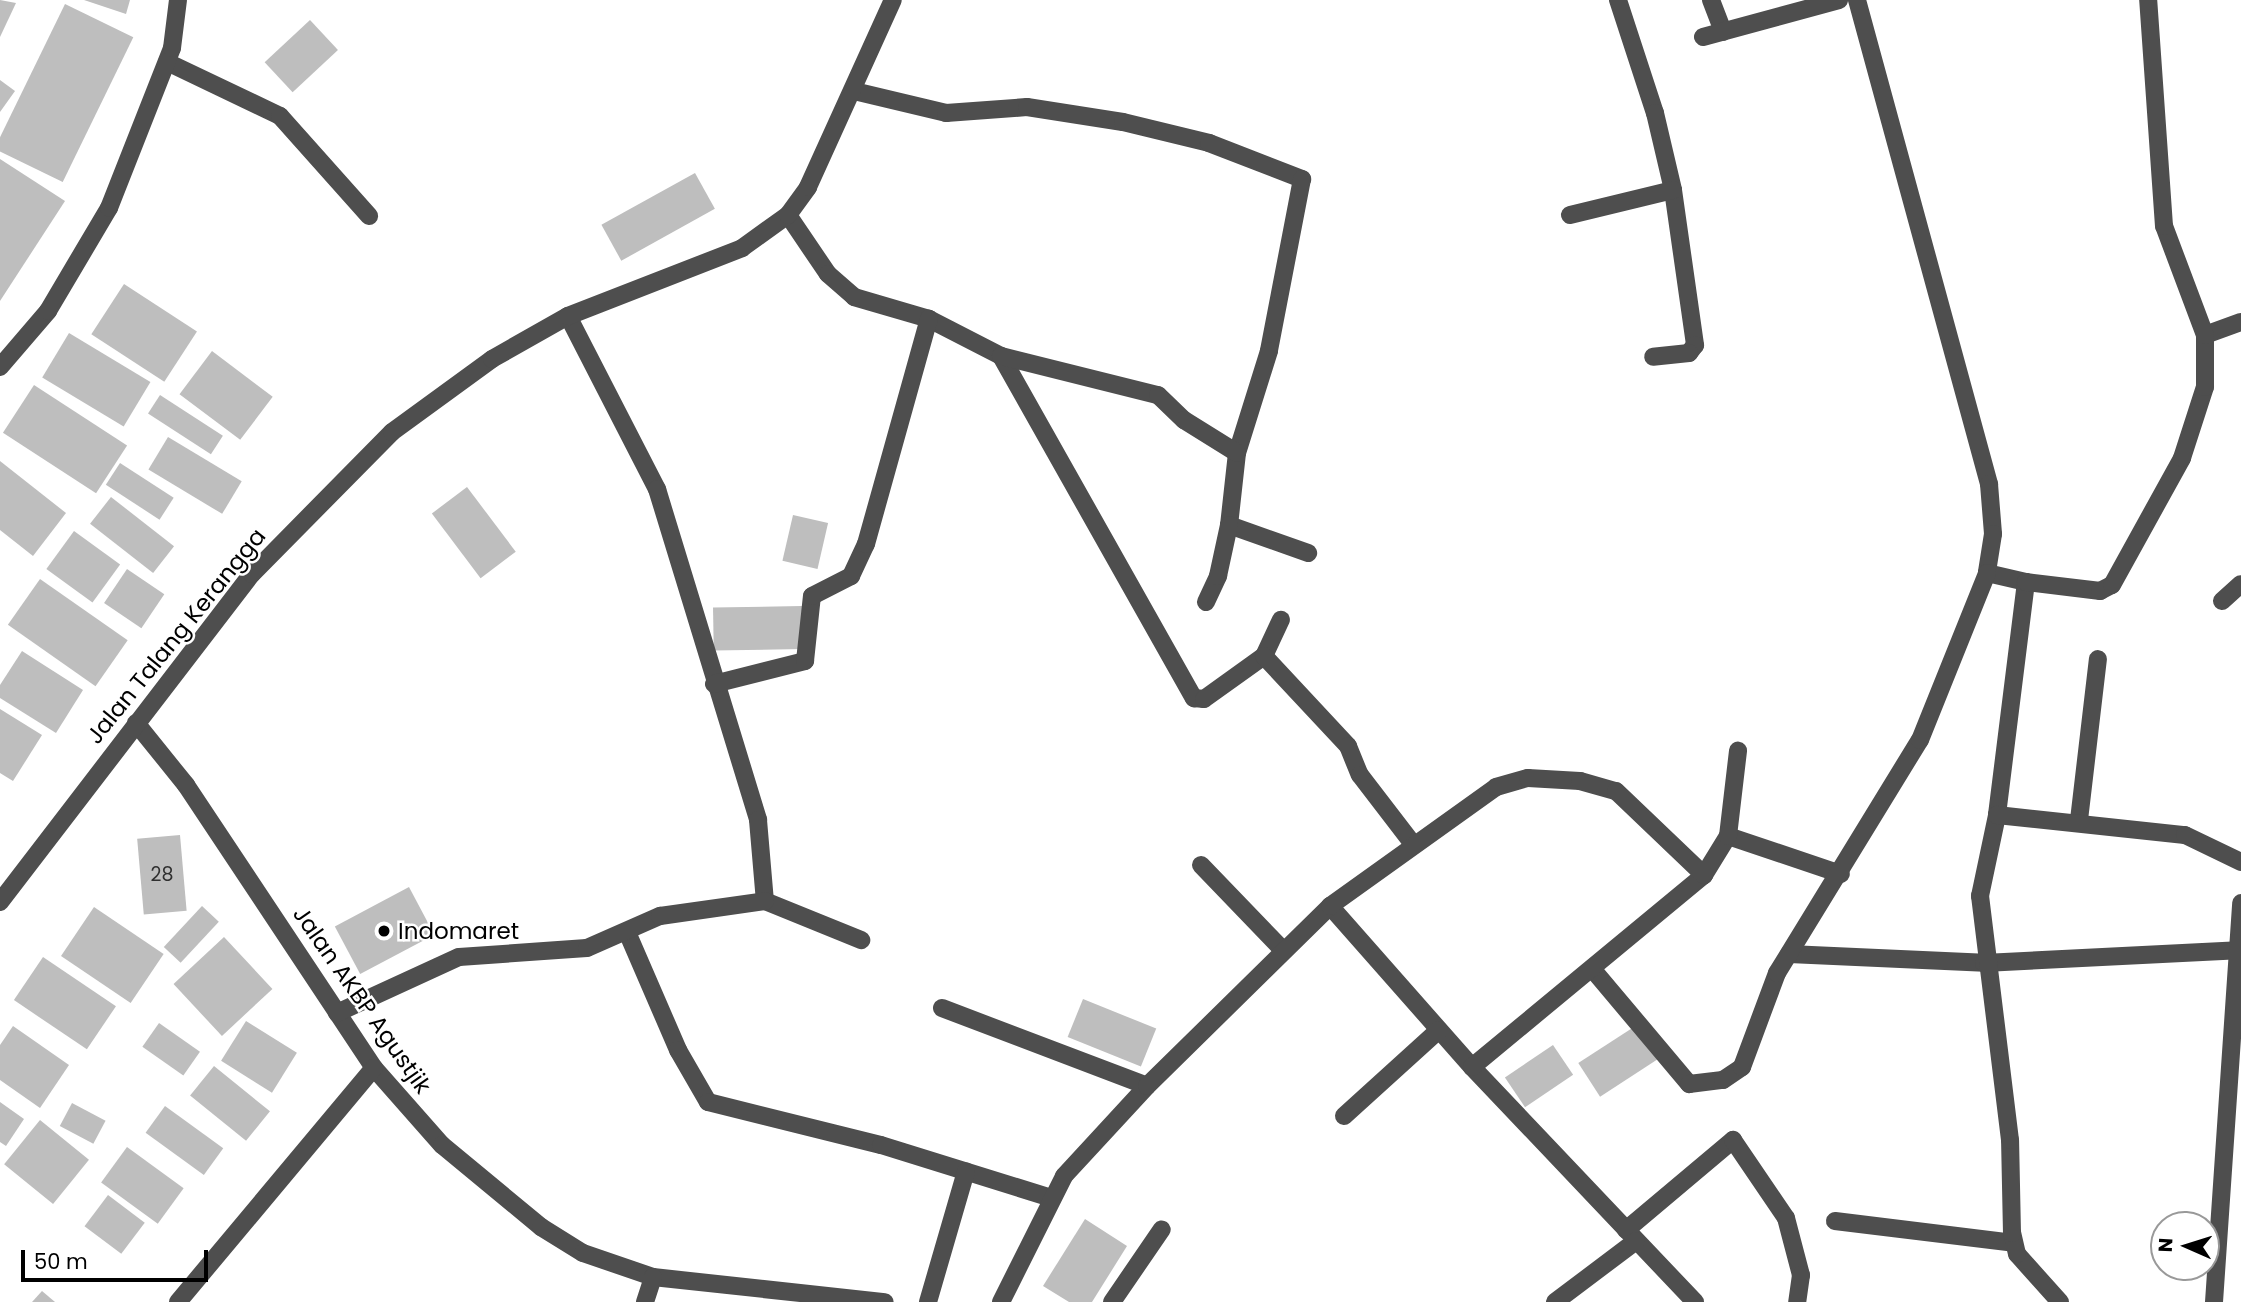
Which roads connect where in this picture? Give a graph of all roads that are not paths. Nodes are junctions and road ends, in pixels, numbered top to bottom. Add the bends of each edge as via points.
1 (178, 0) edge
2 (893, 0) edge
3 (1618, 0) edge
4 (1839, 0) edge
5 (1857, 0) edge
6 (2148, 0) edge
7 (1712, 3) edge
8 (1721, 27) junction
9 (1703, 37) dead end
10 (167, 62) junction
11 (854, 91) junction
12 (1673, 190) junction
13 (788, 215) junction
14 (1570, 215) dead end
15 (369, 216) dead end
16 (568, 316) junction
17 (929, 319) junction
18 (2241, 322) edge
19 (2205, 335) junction
20 (1001, 356) junction
21 (1653, 358) dead end
22 (0, 367) edge
23 (1237, 453) junction
24 (1228, 525) junction
25 (1308, 553) dead end
26 (1987, 573) junction
27 (2026, 582) junction
28 (2241, 584) edge
29 (2222, 601) dead end
30 (1206, 602) dead end
31 (1281, 620) dead end
32 (1264, 656) junction
33 (2098, 659) dead end
34 (714, 684) junction
35 (136, 723) junction
36 (1738, 751) dead end
37 (1997, 815) junction
38 (2078, 820) junction
39 (1728, 836) junction
40 (1413, 844) junction
41 (2241, 862) edge
42 (1201, 865) dead end
43 (1841, 874) junction
44 (1704, 875) junction
45 (765, 901) junction
46 (0, 902) edge
47 (2241, 904) edge
48 (1330, 906) junction
49 (627, 932) junction
50 (861, 940) dead end
51 (1281, 948) junction
52 (2238, 950) junction
53 (1789, 954) junction
54 (1984, 962) junction
55 (1594, 971) junction
56 (942, 1008) dead end
57 (337, 1013) junction
58 (1439, 1030) junction
59 (1472, 1068) junction
60 (374, 1069) junction
61 (1147, 1086) junction
62 (1344, 1116) dead end
63 (2234, 1120) edge
64 (966, 1171) junction
65 (1051, 1198) junction
66 (1835, 1221) dead end
67 (1162, 1229) dead end
68 (1631, 1236) junction
69 (2014, 1243) junction
70 (653, 1277) junction
71 (178, 1302) edge
72 (645, 1302) edge
73 (885, 1302) edge
74 (928, 1302) edge
75 (1001, 1302) edge
76 (1112, 1302) edge
77 (1555, 1302) edge
78 (1695, 1302) edge
79 (1797, 1302) edge
80 (2060, 1302) edge
81 (2214, 1302) edge

1 - 10 street
2 - 11 street, Jalan Talang Kerangga
3 - 12 street via 1632,35
4 - 8 street
5 - 26 street via 1989,484 1993,534
6 - 19 street via 2164,226
7 - 8 street
8 - 9 street
10 - 15 street via 280,116
10 - 22 street via 109,208 48,311
11 - 13 street, Jalan Talang Kerangga via 808,187
11 - 23 street via 946,113 1027,107 1123,122 1209,143 1299,176 1303,186 1286,279 1258,394
12 - 14 street
12 - 21 street via 1695,345 1689,353
13 - 16 street, Jalan Talang Kerangga via 742,248
13 - 17 street via 828,274 847,292
16 - 34 street via 657,489
16 - 35 street, Jalan Talang Kerangga via 442,392 362,460 251,574
17 - 20 street
17 - 34 street via 866,544 851,576 813,596 805,661
18 - 19 street
19 - 27 street via 2205,387 2196,424 2112,585 2101,591
20 - 23 street via 1158,395 1184,420
20 - 32 street via 1195,698 1204,699
23 - 24 street
24 - 25 street
24 - 30 street via 1218,576
26 - 27 street
26 - 43 street via 1920,740
27 - 37 street
28 - 29 street
31 - 32 street
32 - 40 street via 1348,746 1360,775
33 - 38 street
34 - 45 street via 758,820
35 - 46 street, Jalan Talang Kerangga
35 - 57 street, Jalan AKBP Agustjik via 186,785
36 - 39 street
37 - 38 street
37 - 54 street via 1981,876
38 - 41 street via 2185,835
39 - 43 street
39 - 44 street
40 - 44 street via 1506,782 1580,781 1621,793
40 - 48 street
42 - 51 street
43 - 53 street
44 - 55 street
45 - 49 street via 689,909
45 - 50 street
47 - 52 street
48 - 51 street
48 - 58 street
49 - 57 street via 587,948 459,957
49 - 64 street via 678,1050 708,1102
51 - 61 street
52 - 54 street
52 - 63 street
53 - 54 street
53 - 55 street via 1768,993 1742,1067 1723,1080 1699,1086 1685,1081
54 - 69 street via 2010,1140
55 - 59 street
56 - 61 street
57 - 60 street, Jalan AKBP Agustjik
58 - 59 street
58 - 62 street
59 - 68 street
60 - 70 street, Jalan AKBP Agustjik via 442,1145 541,1227 583,1254
60 - 71 street
61 - 65 street via 1064,1176
63 - 81 street
64 - 65 street
64 - 74 street
65 - 75 street
66 - 69 street
67 - 76 street
68 - 77 street
68 - 78 street
68 - 79 street via 1733,1140 1786,1218 1801,1275
69 - 80 street via 2026,1266
70 - 72 street
70 - 73 street, Jalan AKBP Agustjik

